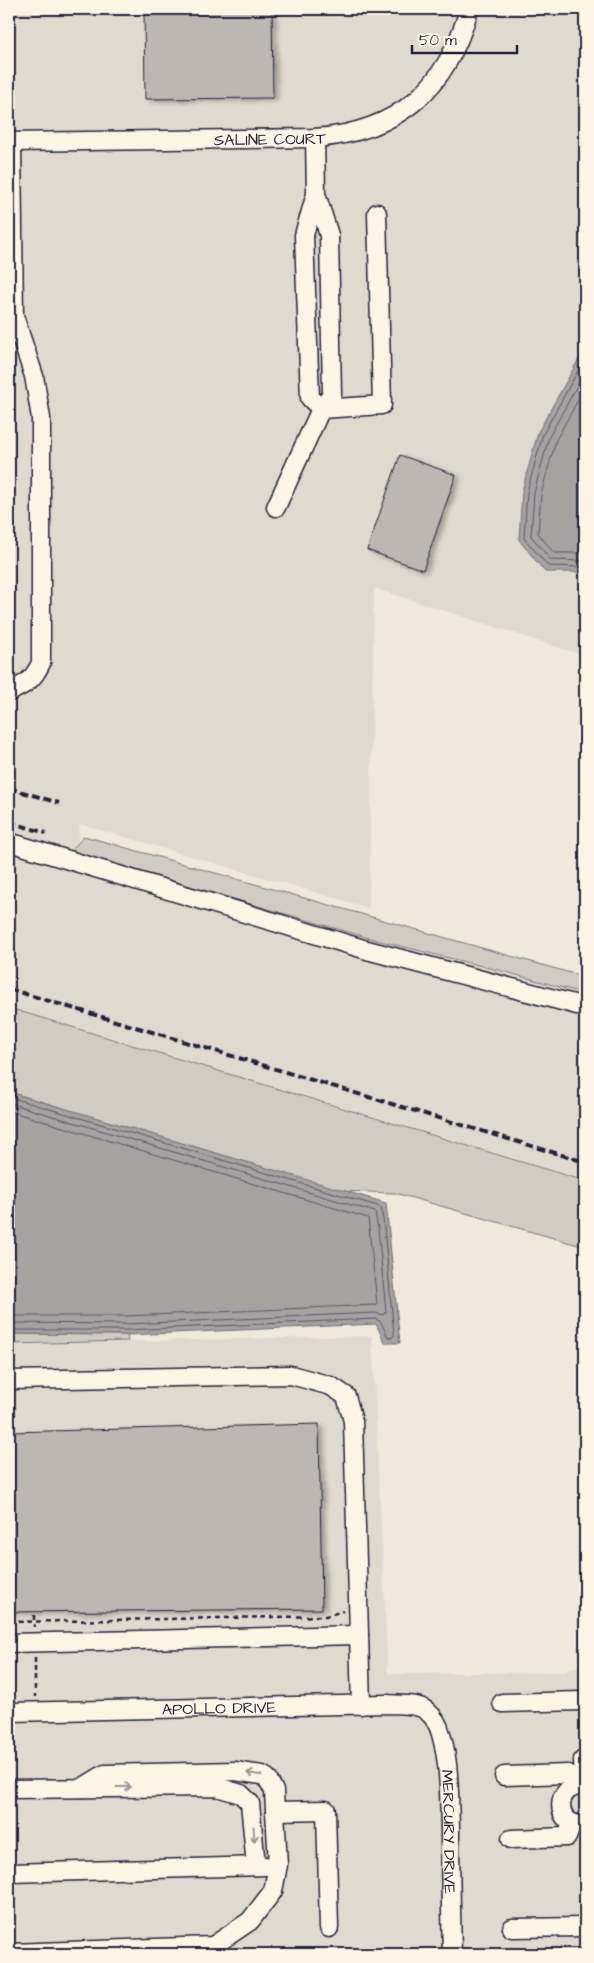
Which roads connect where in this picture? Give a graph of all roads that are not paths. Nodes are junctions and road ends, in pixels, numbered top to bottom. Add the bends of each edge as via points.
1 (469, 9) edge
2 (315, 138) junction
3 (10, 142) edge
4 (316, 194) junction
5 (378, 213) dead end
6 (11, 319) edge
7 (321, 409) junction
8 (276, 507) dead end
9 (9, 692) edge
10 (9, 842) edge
11 (585, 1007) edge
12 (9, 1380) edge
13 (359, 1635) junction
14 (9, 1643) edge
15 (582, 1701) dead end
16 (502, 1703) dead end
17 (361, 1705) junction
18 (9, 1712) edge
19 (428, 1712) joint
20 (583, 1760) dead end
21 (504, 1776) dead end
22 (581, 1786) edge
23 (82, 1788) junction
24 (9, 1789) edge
25 (275, 1811) junction
26 (579, 1825) edge
27 (511, 1839) dead end
28 (256, 1866) junction
29 (278, 1866) junction
30 (9, 1873) edge
31 (585, 1927) edge
32 (329, 1928) dead end
33 (512, 1928) dead end
34 (9, 1953) edge
35 (452, 1954) edge

1 - 2 street, SALINE COURT via 463,33 452,56 424,92 405,108 360,131
2 - 3 street, SALINE COURT
2 - 4 street
3 - 6 street
4 - 7 street via 329,235 332,395
4 - 7 street via 304,235 310,398
5 - 7 street via 382,405
6 - 9 street via 34,376 41,418 41,663 35,677
7 - 8 street
10 - 11 street via 367,950
12 - 13 street via 291,1376 332,1386 346,1396 354,1421
13 - 14 street
13 - 17 street
15 - 16 street
17 - 18 street, APOLLO DRIVE
17 - 19 street, APOLLO DRIVE via 407,1705 421,1707
19 - 35 street, MERCURY DRIVE via 441,1733 448,1775
20 - 22 street
21 - 22 street via 568,1774
22 - 26 street via 564,1796 561,1808 567,1820
23 - 24 street
25 -> 23 street via 274,1791 267,1778 236,1771 105,1774
23 -> 28 street via 217,1787 241,1794 250,1803
25 - 29 street
25 - 32 street via 326,1810
26 - 27 street via 567,1837
28 - 29 street
28 - 30 street
29 - 34 street via 273,1891 250,1921 213,1946
31 - 33 street

